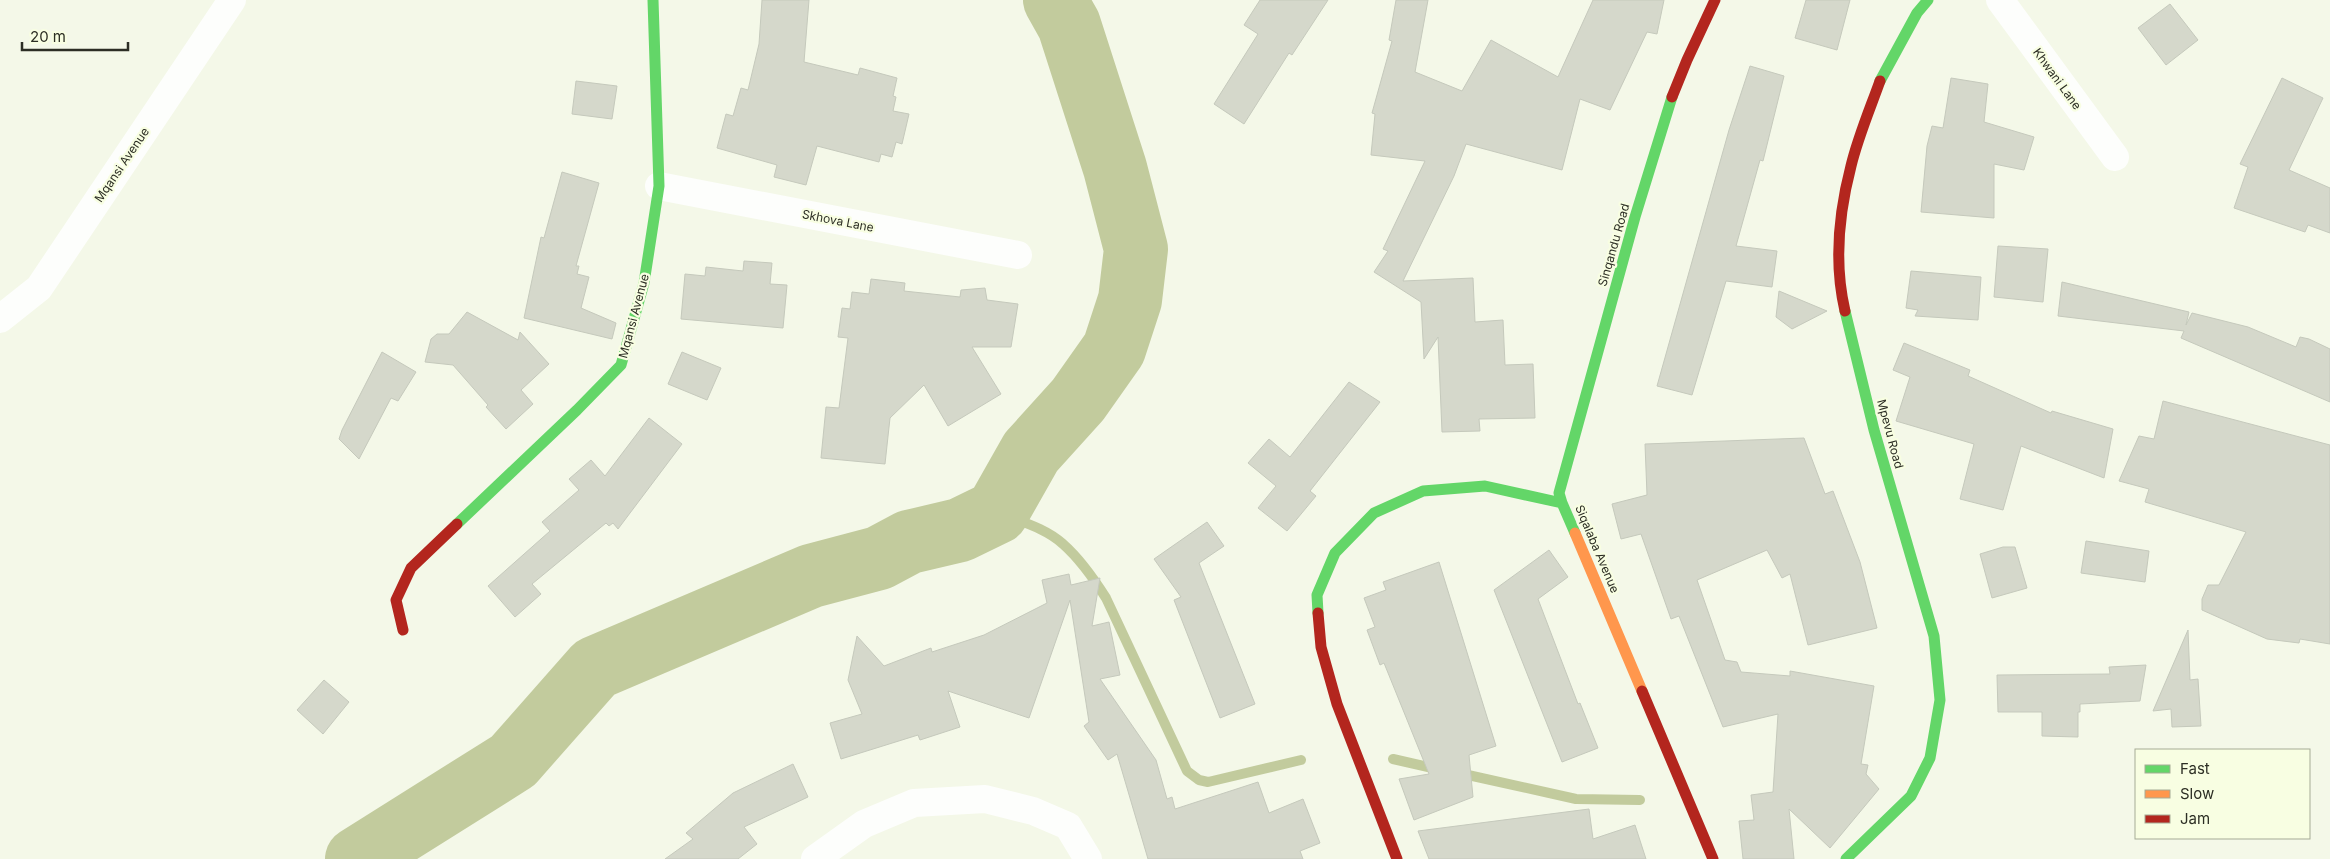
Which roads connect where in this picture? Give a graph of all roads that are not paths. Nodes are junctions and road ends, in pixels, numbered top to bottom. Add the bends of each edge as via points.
1 (232, 0) edge
2 (653, 0) edge
3 (1715, 0) edge
4 (1928, 0) edge
5 (2000, 0) edge
6 (2115, 157) dead end
7 (659, 186) junction
8 (1018, 255) dead end
9 (0, 319) edge
10 (1562, 503) junction
11 (403, 630) dead end
12 (815, 859) edge
13 (1088, 859) edge
14 (1397, 859) edge
15 (1712, 859) edge
16 (1846, 859) edge

1 - 9 street, Mqansi Avenue via 39,288
2 - 7 street, Mqansi Avenue
3 - 10 street, Sinqandu Road via 1693,43 1640,200 1559,494
4 - 16 street, Mpevu Road via 1917,13 1884,73 1851,165 1839,232 1842,298 1874,430 1934,636 1940,700 1930,758 1911,796
5 - 6 street, Khwani Lane
7 - 8 street, Skhova Lane
7 - 11 street, Mqansi Avenue via 644,283 621,365 411,568 396,600
10 - 14 street, Siqalaba Avenue via 1485,486 1423,491 1374,513 1335,553 1317,595 1321,647 1337,704
10 - 15 street, Siqalaba Avenue
12 - 13 street via 864,824 914,803 985,799 1033,810 1068,826

